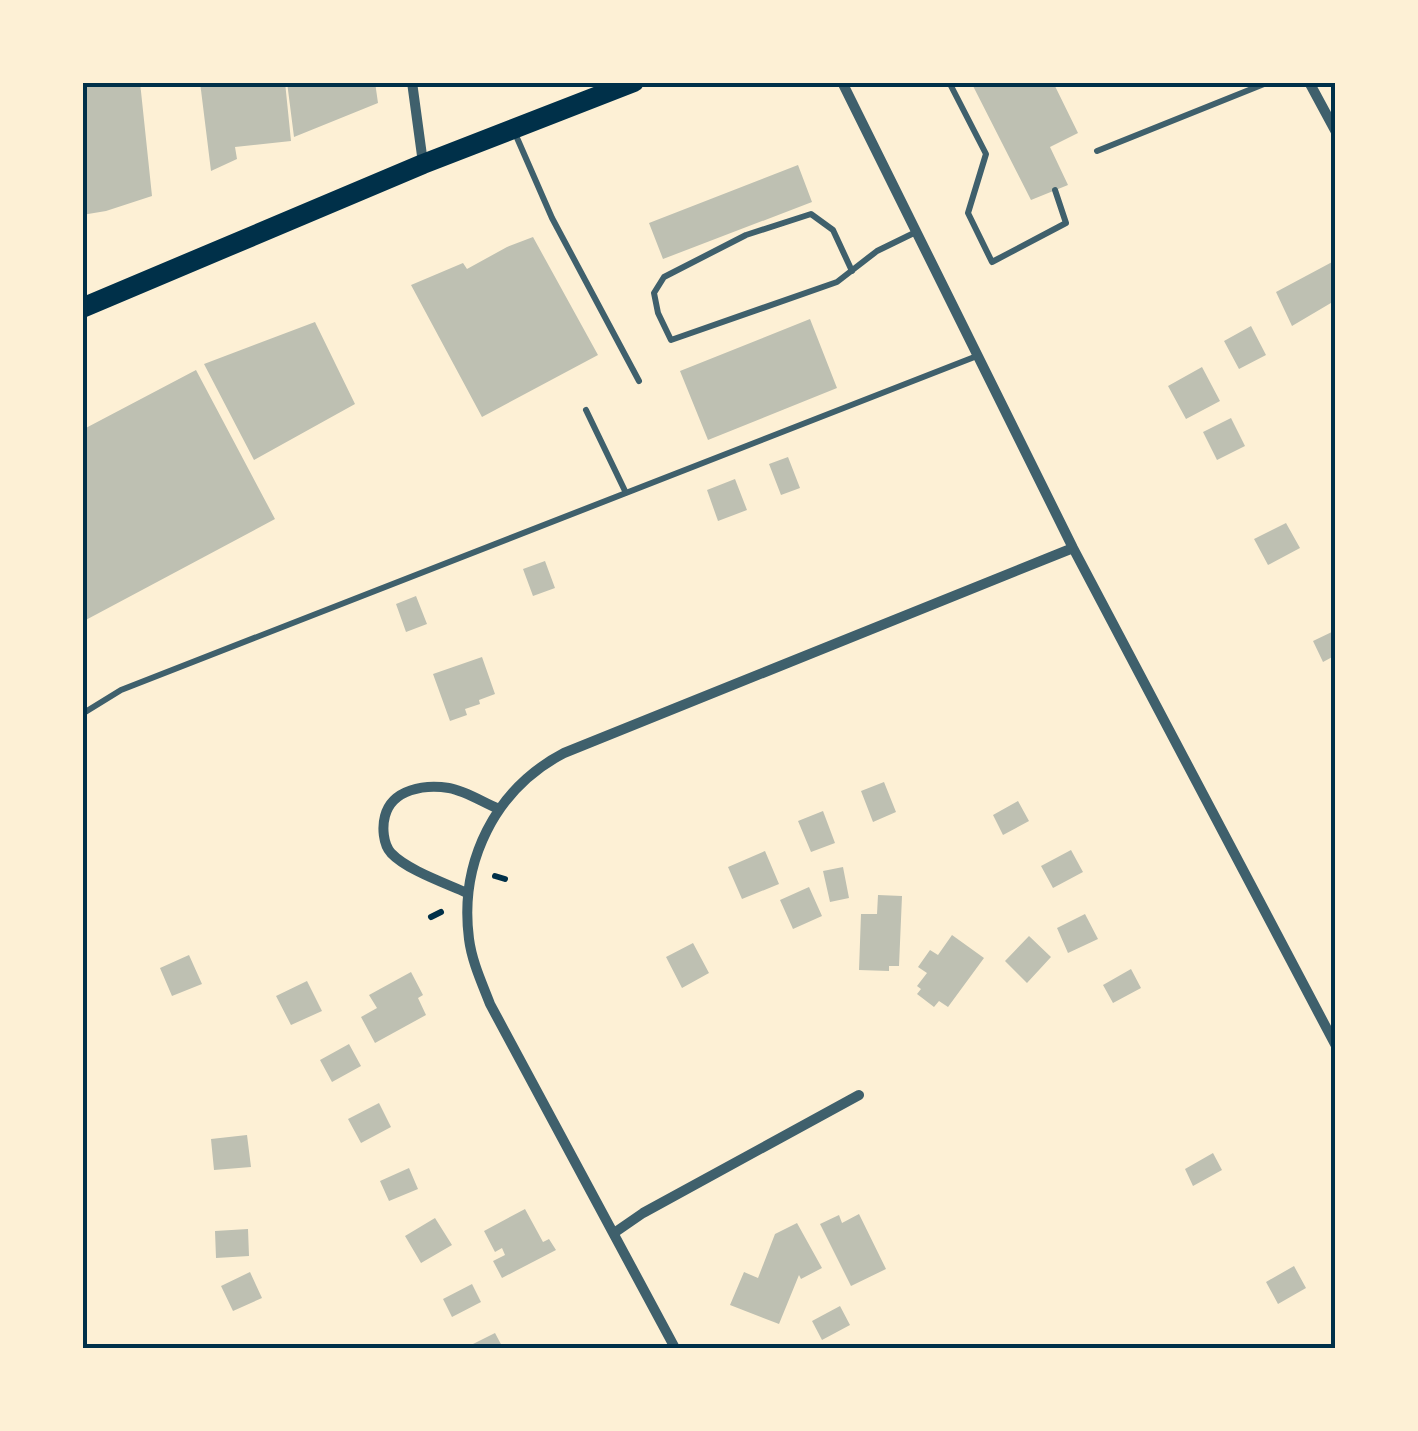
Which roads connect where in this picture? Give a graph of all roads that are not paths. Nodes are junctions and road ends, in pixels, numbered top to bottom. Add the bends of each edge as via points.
1 (412, 82) edge
2 (634, 82) edge
3 (842, 82) edge
4 (949, 82) edge
5 (1269, 82) edge
6 (1309, 82) edge
7 (513, 130) junction
8 (1336, 132) edge
9 (1097, 151) dead end
10 (424, 164) junction
11 (1054, 190) dead end
12 (916, 232) junction
13 (852, 271) junction
14 (82, 308) edge
15 (978, 356) junction
16 (640, 381) dead end
17 (586, 410) dead end
18 (626, 493) junction
19 (1073, 548) junction
20 (82, 714) edge
21 (500, 810) junction
22 (467, 893) junction
23 (1336, 1046) edge
24 (859, 1095) dead end
25 (614, 1233) junction
26 (675, 1348) edge

1 - 10 street
2 - 7 main road
3 - 12 street
4 - 11 lane via 986,154 968,212 992,262 1066,223
5 - 9 lane
6 - 8 street
7 - 10 main road
7 - 16 lane
10 - 14 main road
12 - 13 lane
12 - 15 street
13 - 13 lane via 671,340 654,293 664,278 746,234 811,214 833,230
15 - 18 lane
15 - 19 street
17 - 18 lane
18 - 20 lane via 121,690
19 - 21 street via 564,753 527,777
19 - 23 street
21 - 22 street via 475,858
21 - 22 street via 451,788 421,787 387,806 382,827 389,851
22 - 25 street via 469,942 490,1004
24 - 25 street
25 - 26 street

